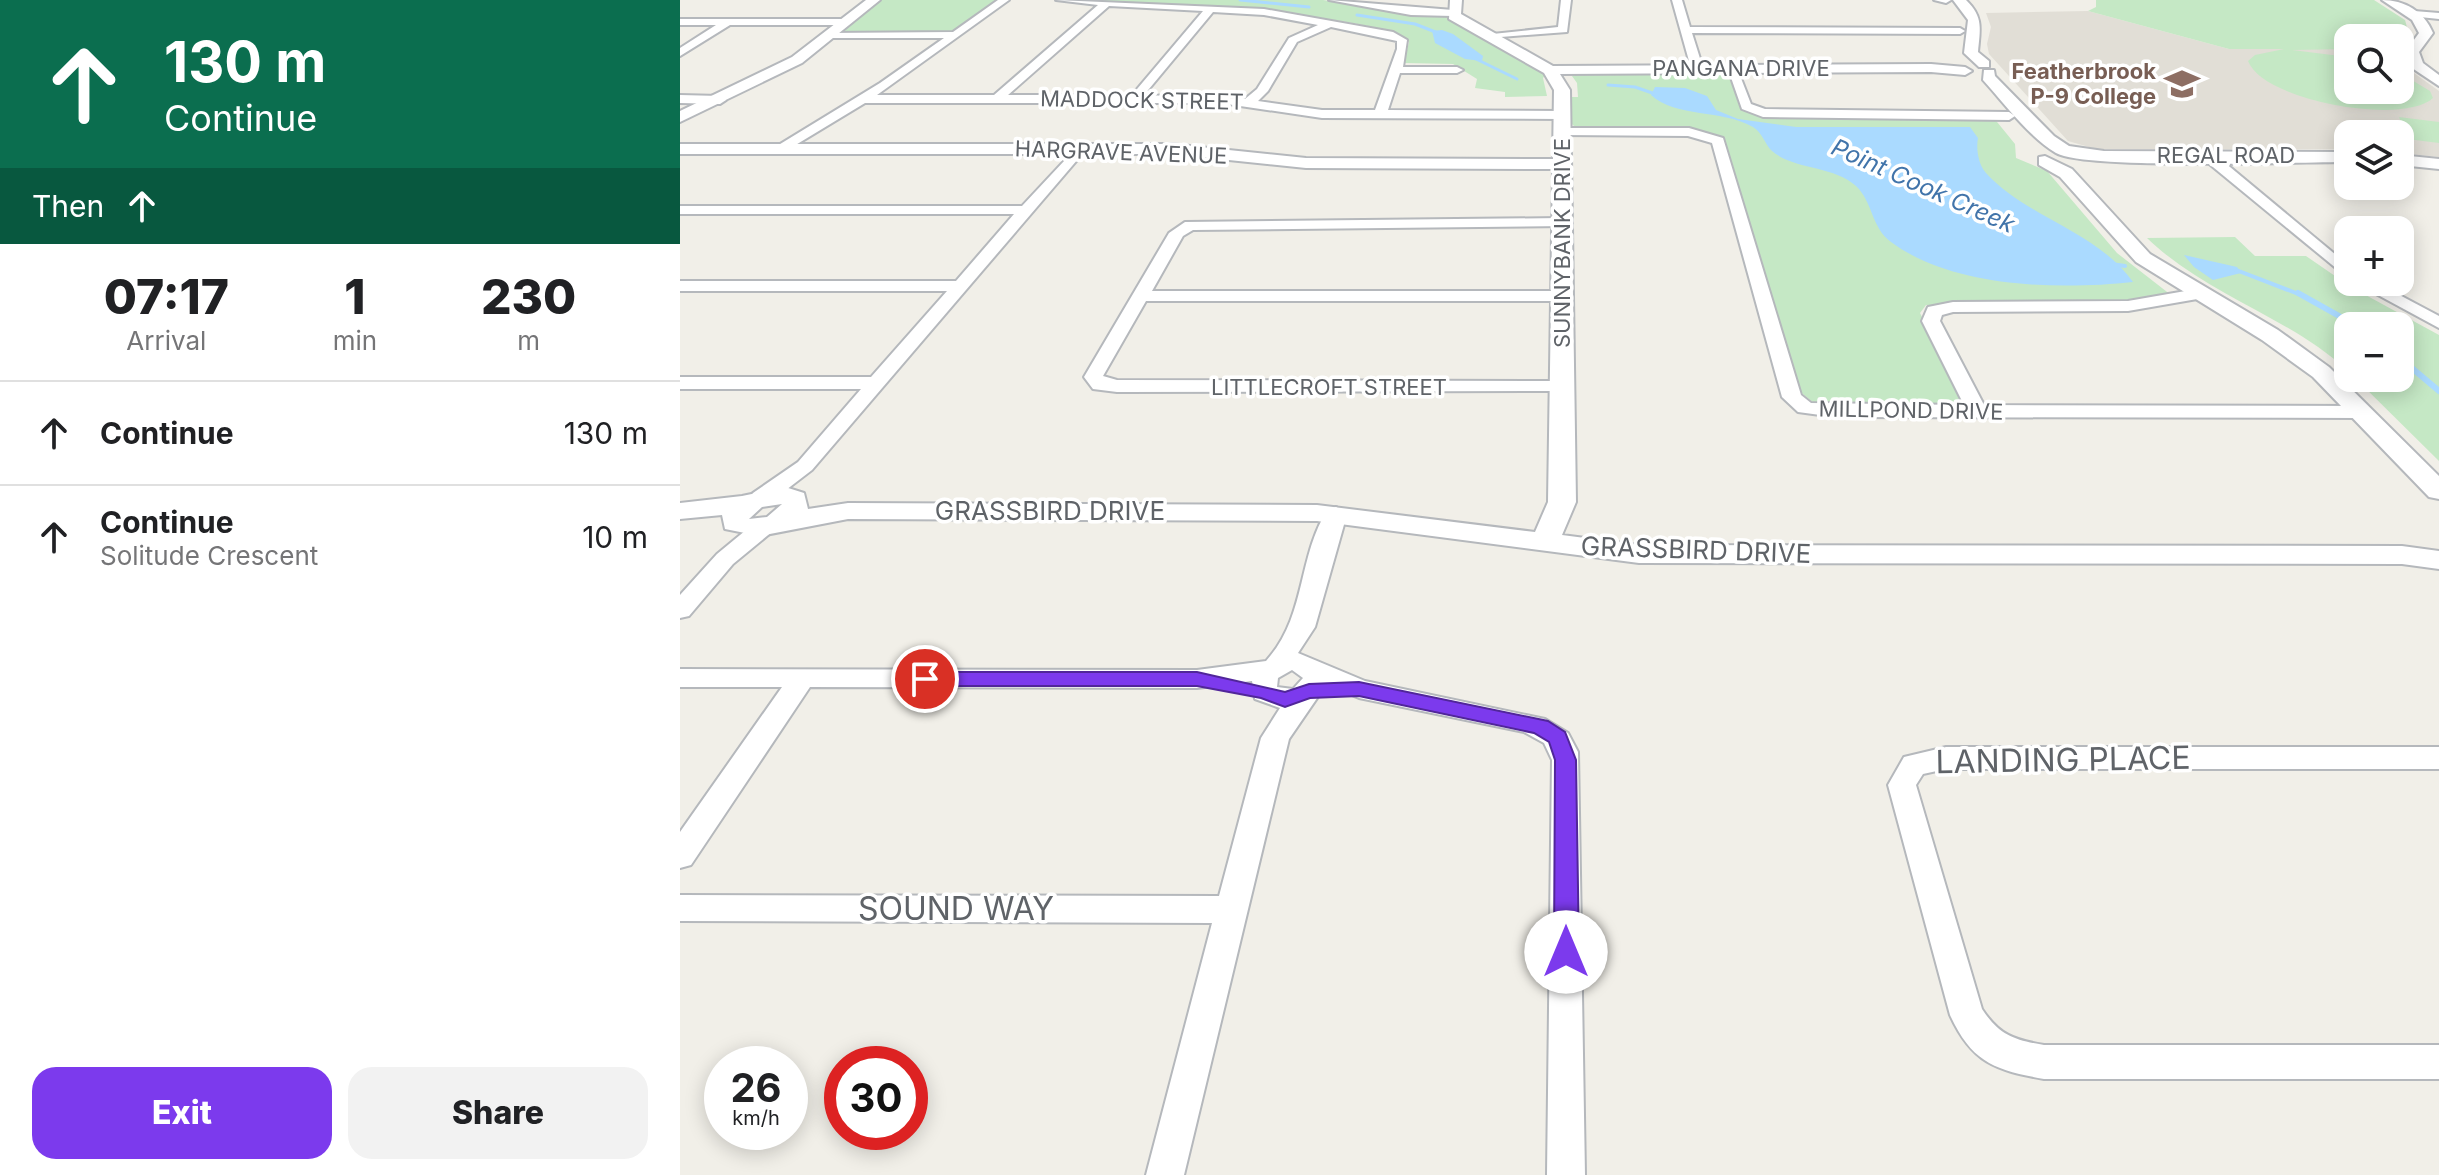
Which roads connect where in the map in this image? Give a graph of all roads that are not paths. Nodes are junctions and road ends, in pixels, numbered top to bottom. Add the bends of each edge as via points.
1 (874, 0) edge
2 (1004, 0) edge
3 (1061, 0) edge
4 (1334, 0) edge
5 (1566, 0) edge
6 (1677, 0) edge
7 (1939, 0) edge
8 (1946, 0) edge
9 (1959, 0) edge
10 (2388, 0) edge
11 (1105, 4) junction
12 (1455, 6) edge
13 (1210, 9) junction
14 (2414, 14) junction
15 (2439, 16) edge
16 (680, 22) edge
17 (728, 22) junction
18 (847, 22) junction
19 (1331, 23) junction
20 (1686, 30) junction
21 (1959, 32) junction
22 (831, 35) junction
23 (957, 35) junction
24 (1488, 35) junction
25 (680, 53) edge
26 (1697, 68) junction
27 (1731, 68) junction
28 (1963, 68) junction
29 (1986, 68) junction
30 (2421, 69) junction
31 (1395, 70) junction
32 (1457, 70) dead end
33 (1550, 70) junction
34 (2439, 70) edge
35 (2439, 82) edge
36 (680, 99) edge
37 (865, 99) junction
38 (997, 99) junction
39 (1135, 99) junction
40 (720, 100) junction
41 (1250, 101) junction
42 (2008, 114) junction
43 (1380, 115) junction
44 (680, 117) edge
45 (1562, 123) junction
46 (680, 149) edge
47 (779, 149) junction
48 (1079, 149) junction
49 (2207, 155) junction
50 (2334, 157) edge
51 (2068, 159) junction
52 (2414, 161) edge
53 (1562, 164) junction
54 (2439, 164) edge
55 (680, 210) edge
56 (1026, 210) junction
57 (1561, 223) junction
58 (2334, 261) edge
59 (680, 286) edge
60 (960, 286) junction
61 (2197, 294) junction
62 (1140, 296) junction
63 (1562, 296) junction
64 (2388, 296) edge
65 (2439, 323) edge
66 (680, 383) edge
67 (876, 383) junction
68 (1562, 387) junction
69 (1977, 411) junction
70 (2362, 412) junction
71 (805, 466) junction
72 (2439, 491) edge
73 (681, 511) edge
74 (783, 511) junction
75 (745, 512) junction
76 (1336, 514) junction
77 (1544, 542) junction
78 (2439, 548) edge
79 (2402, 555) junction
80 (725, 559) junction
81 (2439, 560) edge
82 (680, 610) edge
83 (1303, 627) junction
84 (680, 678) edge
85 (803, 678) junction
86 (1270, 680) junction
87 (1308, 680) junction
88 (1275, 738) junction
89 (2439, 758) edge
90 (680, 856) edge
91 (680, 908) edge
92 (1232, 910) junction
93 (2439, 1062) edge
94 (1165, 1175) edge
95 (1566, 1175) edge

1 - 18 street
2 - 23 street
3 - 11 street
4 - 12 street via 1411,12
5 - 24 street via 1563,30
6 - 20 street
7 - 8 street
8 - 21 street via 1958,15
9 - 29 street via 1977,28 1971,53
10 - 14 street
11 - 13 street
11 - 38 street
12 - 24 street
13 - 19 street
13 - 39 street
14 - 15 street
14 - 30 street via 2427,30 2412,52
16 - 17 street
17 - 18 street
17 - 25 street
18 - 22 street
19 - 31 street via 1402,40
19 - 41 street via 1293,40
20 - 21 street
20 - 26 street
21 - 28 street
22 - 23 street
22 - 40 street via 786,67
23 - 37 street
24 - 33 street
26 - 27 street, PANGANA DRIVE
26 - 33 street, PANGANA DRIVE
27 - 28 street, PANGANA DRIVE
27 - 42 street via 1745,104 1757,111
28 - 29 street, PANGANA DRIVE
28 - 42 street
29 - 51 street via 1988,77
30 - 34 street
30 - 35 street
31 - 32 street
31 - 43 street
33 - 45 street, SUNNYBANK DRIVE via 1561,86
36 - 40 street
37 - 38 street, MADDOCK STREET
37 - 47 street
38 - 39 street, MADDOCK STREET
39 - 41 street, MADDOCK STREET
40 - 44 street
41 - 43 street, MADDOCK STREET via 1311,113
42 - 51 street via 2039,155
43 - 45 street, MADDOCK STREET
45 - 53 street, SUNNYBANK DRIVE
45 - 69 street, MILLPOND DRIVE via 1689,132 1718,141 1792,397 1799,405 1824,411
46 - 47 street, HARGRAVE AVENUE
47 - 48 street, HARGRAVE AVENUE
48 - 53 street, HARGRAVE AVENUE via 1198,150 1306,163
48 - 56 street
49 - 50 street, REGAL ROAD
49 - 51 street, REGAL ROAD
49 - 58 street
51 - 61 street via 2135,251
52 - 54 street
53 - 57 street, SUNNYBANK DRIVE
55 - 56 street
56 - 60 street
57 - 62 street via 1186,226
57 - 63 street, SUNNYBANK DRIVE
59 - 60 street
60 - 67 street
61 - 69 street via 2128,306 1934,311 1931,321
61 - 70 street via 2287,346
62 - 63 street
62 - 68 street, LITTLECROFT STREET via 1095,372 1095,383
63 - 68 street, SUNNYBANK DRIVE
64 - 65 street
66 - 67 street
67 - 71 street
68 - 77 street, SUNNYBANK DRIVE via 1561,511
69 - 70 street, MILLPOND DRIVE
70 - 72 street
71 - 74 street
71 - 75 street
73 - 75 street
74 - 75 street
74 - 75 street
74 - 76 street, GRASSBIRD DRIVE
74 - 80 street
75 - 80 street
76 - 77 street, GRASSBIRD DRIVE
76 - 83 street
77 - 79 street, GRASSBIRD DRIVE via 1672,554
78 - 79 street, GRASSBIRD DRIVE
79 - 81 street, GRASSBIRD DRIVE
80 - 82 street
83 - 86 street
83 - 87 street
84 - 85 street
85 - 86 street
85 - 90 street
86 - 87 street via 1294,661
86 - 87 street via 1285,700
86 - 88 street
87 - 88 street
87 - 95 street via 1528,723 1550,732 1562,746
88 - 92 street
89 - 93 street, LANDING PLACE via 1946,758 1914,765 1902,785 1962,1004 1981,1038 2008,1056 2044,1062
91 - 92 street, SOUND WAY
92 - 94 street

